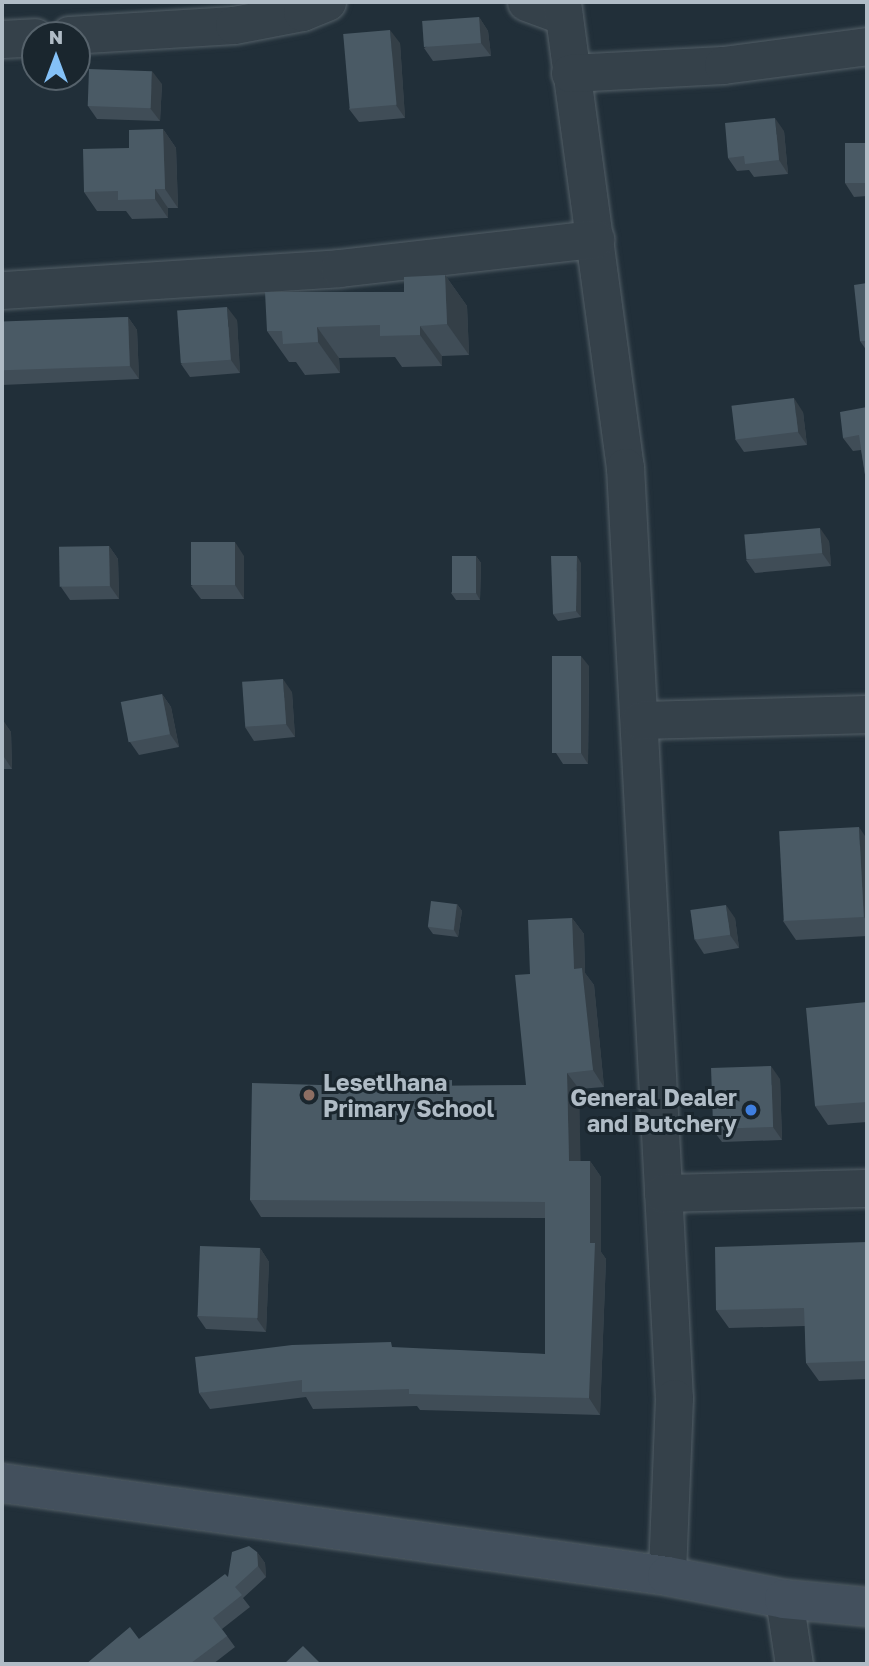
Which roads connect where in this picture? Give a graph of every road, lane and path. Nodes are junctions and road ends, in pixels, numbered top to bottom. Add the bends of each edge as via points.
1 (327, 2) edge
2 (526, 2) edge
3 (563, 9) edge
4 (91, 34) edge
5 (21, 38) edge
6 (2, 39) edge
7 (867, 46) edge
8 (570, 74) junction
9 (595, 239) junction
10 (2, 290) edge
11 (867, 714) edge
12 (640, 720) junction
13 (867, 1188) edge
14 (663, 1193) junction
15 (2, 1483) edge
16 (667, 1576) junction
17 (784, 1599) junction
18 (867, 1607) edge
19 (794, 1664) edge

1 - 4 street via 234,26
2 - 3 street
3 - 8 street
5 - 6 street
7 - 8 street via 723,65
8 - 9 street
9 - 10 street via 339,268
9 - 12 street via 625,467
11 - 12 street
12 - 14 street
13 - 14 street
14 - 16 street via 674,1398
15 - 16 street
16 - 17 street
17 - 18 street
17 - 19 street

